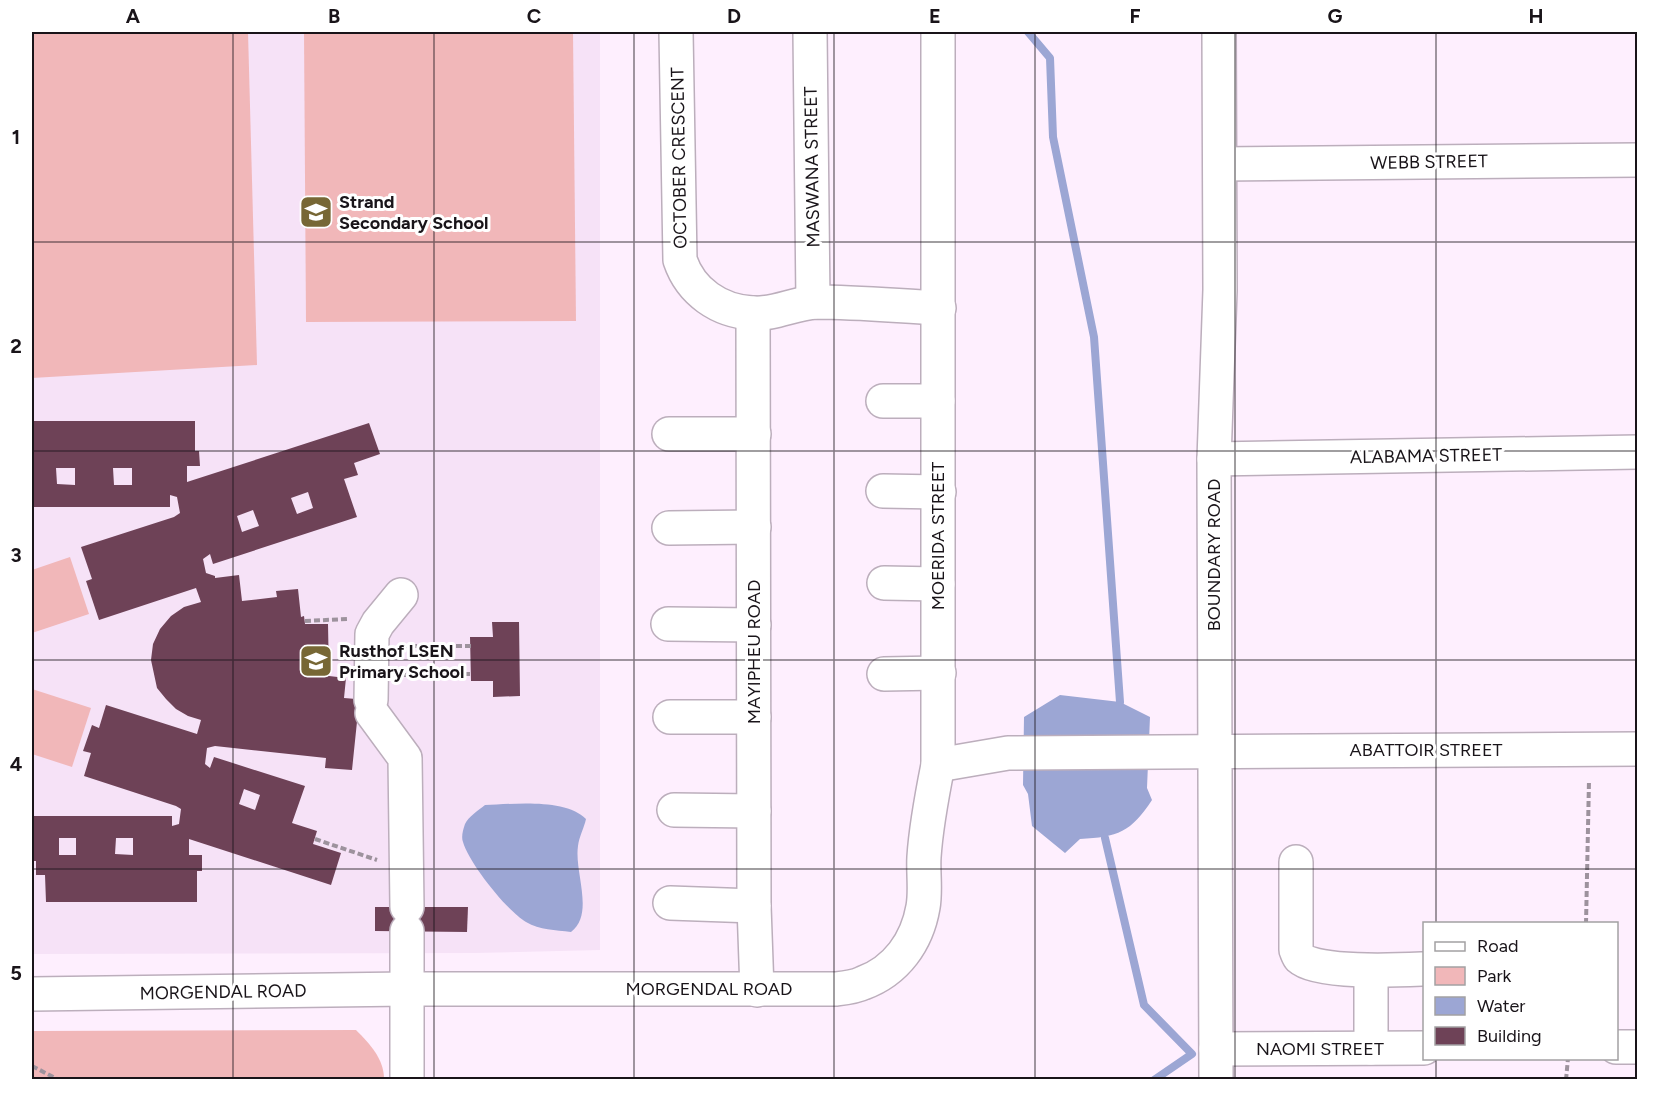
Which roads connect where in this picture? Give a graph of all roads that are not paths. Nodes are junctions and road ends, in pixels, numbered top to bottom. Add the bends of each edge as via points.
1 (676, 32) edge
2 (810, 32) edge
3 (938, 32) edge
4 (1219, 32) edge
5 (1638, 160) edge
6 (1220, 164) junction
7 (813, 302) junction
8 (939, 308) junction
9 (753, 314) junction
10 (883, 401) dead end
11 (938, 401) junction
12 (669, 434) dead end
13 (754, 434) junction
14 (1638, 452) edge
15 (1214, 459) junction
16 (883, 491) dead end
17 (939, 492) junction
18 (754, 527) junction
19 (669, 528) dead end
20 (884, 584) dead end
21 (938, 584) junction
22 (401, 595) dead end
23 (668, 624) dead end
24 (754, 625) junction
25 (939, 673) junction
26 (884, 674) dead end
27 (670, 717) dead end
28 (754, 717) junction
29 (1638, 748) edge
30 (1214, 751) junction
31 (938, 765) junction
32 (674, 810) dead end
33 (754, 811) junction
34 (1296, 862) dead end
35 (670, 903) dead end
36 (754, 906) junction
37 (1423, 969) edge
38 (1371, 971) junction
39 (407, 989) junction
40 (757, 990) junction
41 (32, 994) edge
42 (1618, 1047) edge
43 (1638, 1047) edge
44 (1371, 1048) junction
45 (1423, 1048) edge
46 (1216, 1064) edge
47 (407, 1080) edge

1 - 9 street, OCTOBER CRESCENT via 680,260 685,274 712,302
2 - 7 street, MASWANA STREET
3 - 8 street
4 - 6 street, BOUNDARY ROAD
5 - 6 street, WEBB STREET
6 - 15 street, BOUNDARY ROAD
7 - 8 street
7 - 9 street
8 - 11 street, MOERIDA STREET
9 - 13 street, MAYIPHEU ROAD
10 - 11 street
11 - 17 street, MOERIDA STREET
12 - 13 street
13 - 18 street, MAYIPHEU ROAD
14 - 15 street, ALABAMA STREET
15 - 30 street, BOUNDARY ROAD
16 - 17 street
17 - 21 street, MOERIDA STREET
18 - 19 street
18 - 24 street, MAYIPHEU ROAD
20 - 21 street
21 - 25 street, MOERIDA STREET
22 - 39 street via 372,634 371,707 405,758
23 - 24 street
24 - 28 street, MAYIPHEU ROAD
25 - 26 street
25 - 31 street, MOERIDA STREET
27 - 28 street
28 - 33 street, MAYIPHEU ROAD
29 - 30 street, ABATTOIR STREET
30 - 31 street via 1017,753
30 - 46 street, BOUNDARY ROAD
31 - 40 street, MORGENDAL ROAD via 924,855 923,907 915,934 900,960 862,984 836,989
32 - 33 street
33 - 36 street, MAYIPHEU ROAD
34 - 38 street via 1296,950 1300,958 1320,965
35 - 36 street
36 - 40 street, MAYIPHEU ROAD
37 - 38 street
38 - 44 street
39 - 40 street, MORGENDAL ROAD
39 - 41 street, MORGENDAL ROAD
39 - 47 street
42 - 43 street
44 - 45 street, NAOMI STREET
44 - 46 street, NAOMI STREET

